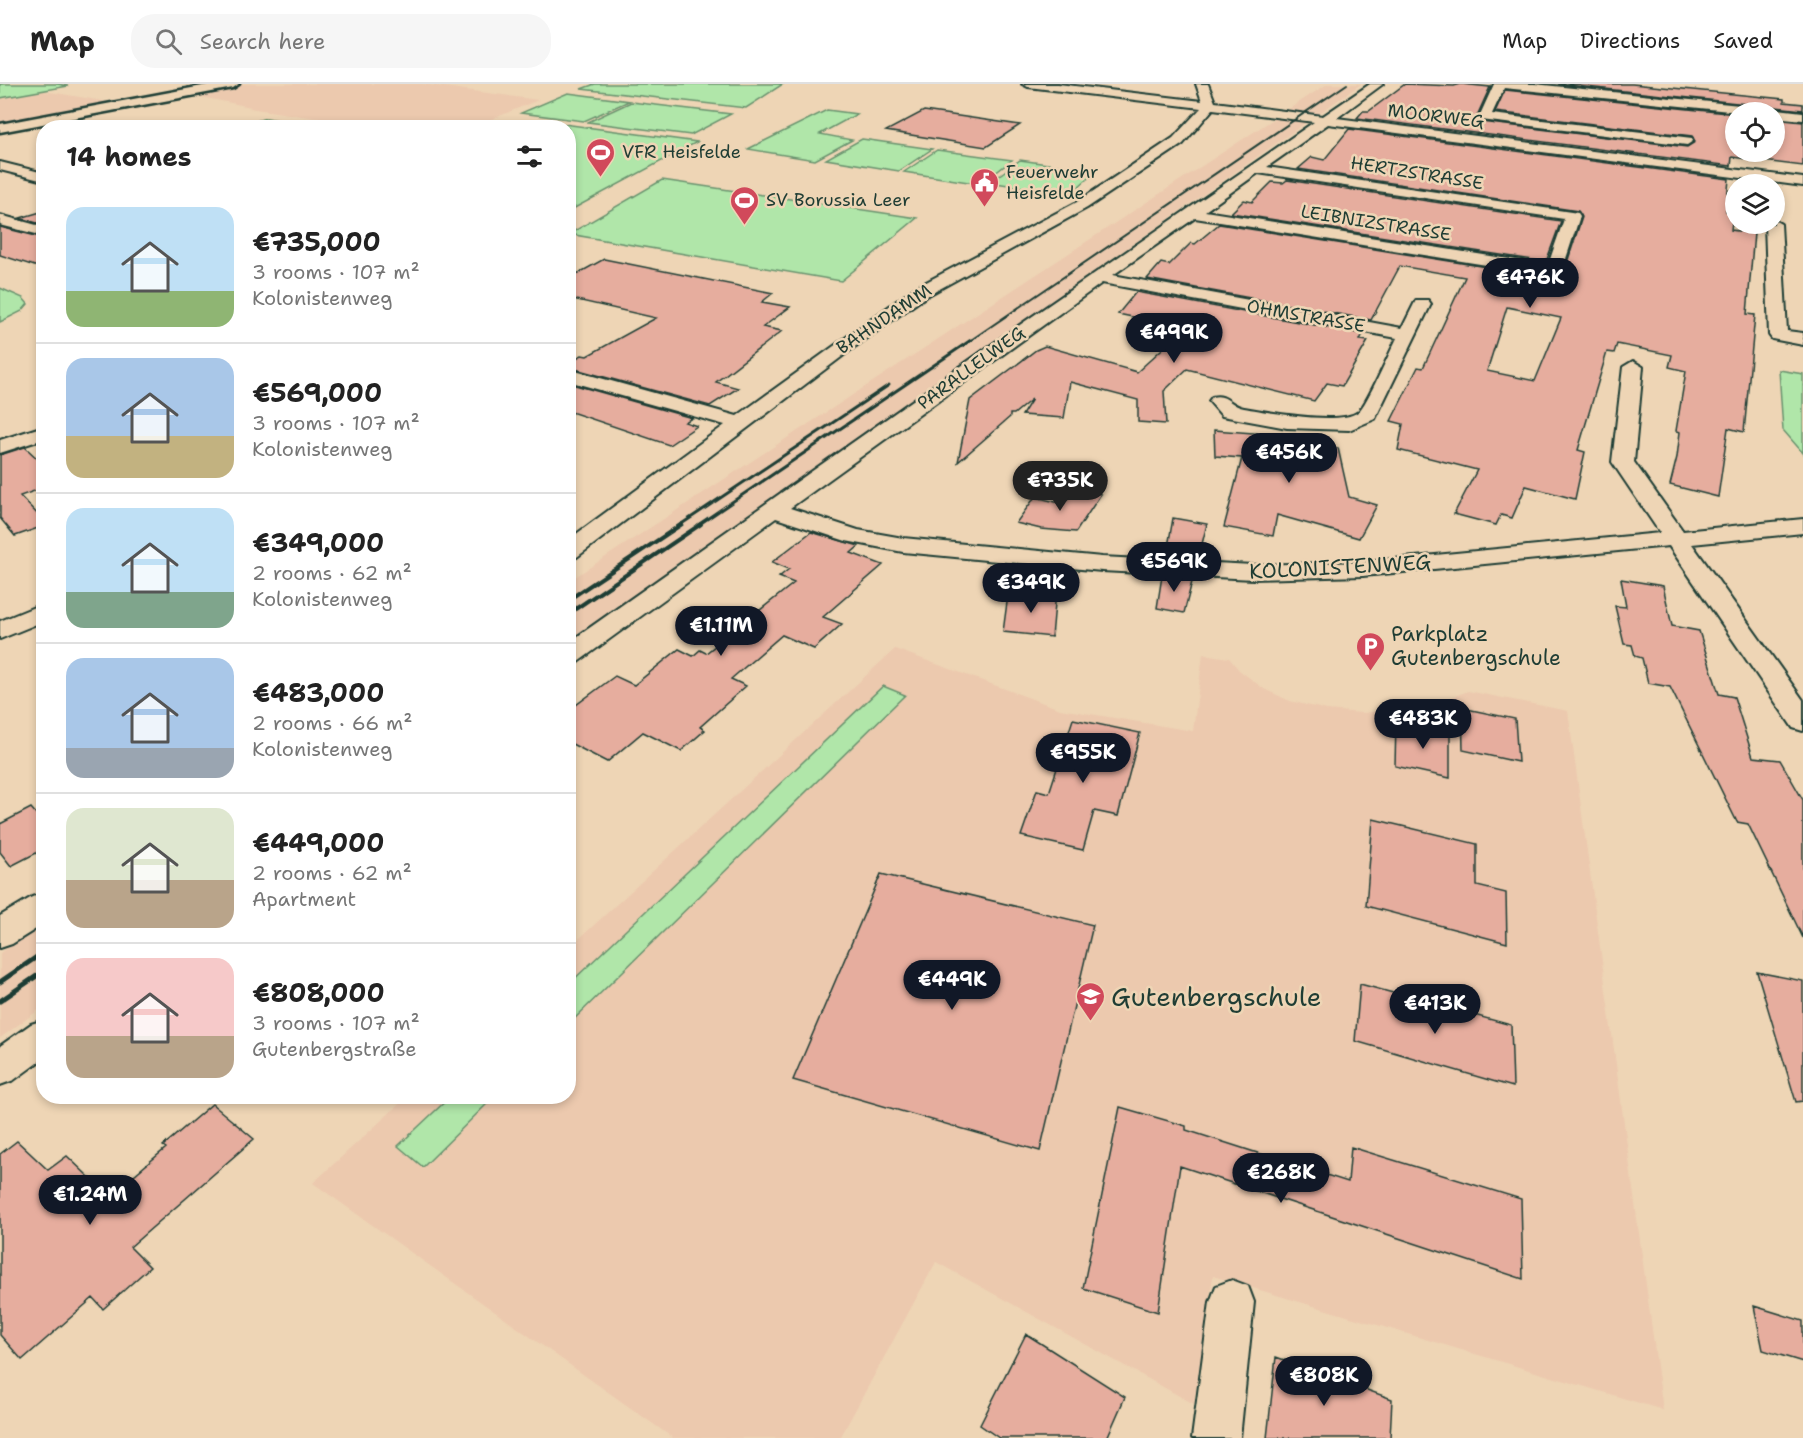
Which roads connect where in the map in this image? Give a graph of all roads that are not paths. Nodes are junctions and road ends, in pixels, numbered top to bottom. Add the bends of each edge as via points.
1 (233, 84) edge
2 (1028, 84) edge
3 (1202, 84) edge
4 (1377, 84) edge
5 (1500, 84) edge
6 (1693, 89) dead end
7 (1691, 104) junction
8 (1210, 105) junction
9 (1725, 107) edge
10 (1785, 114) edge
11 (1803, 116) edge
12 (42, 120) edge
13 (36, 121) edge
14 (1328, 121) junction
15 (0, 128) edge
16 (1688, 129) junction
17 (0, 166) edge
18 (1688, 168) junction
19 (1255, 169) junction
20 (1727, 174) edge
21 (36, 175) edge
22 (1785, 181) edge
23 (1803, 182) edge
24 (1192, 213) junction
25 (1573, 216) joint
26 (0, 220) edge
27 (36, 230) edge
28 (1774, 234) edge
29 (1100, 278) junction
30 (1422, 304) dead end
31 (1407, 334) junction
32 (1803, 339) edge
33 (1633, 368) dead end
34 (576, 377) edge
35 (1219, 401) dead end
36 (741, 423) junction
37 (36, 435) edge
38 (0, 447) edge
39 (774, 510) junction
40 (1803, 526) edge
41 (1676, 538) junction
42 (576, 543) edge
43 (36, 615) edge
44 (0, 631) edge
45 (576, 650) edge
46 (1803, 721) edge
47 (36, 911) edge
48 (0, 934) edge
49 (36, 1042) edge
50 (0, 1068) edge
51 (1232, 1302) dead end
52 (1216, 1438) edge

1 - 12 main road
2 - 8 street, MOORWEG
3 - 8 street
4 - 14 street, PARALLELWEG
5 - 7 street
5 - 16 street via 1485,117
6 - 7 street
7 - 9 street
7 - 16 street
8 - 14 street, MOORWEG
8 - 36 street, BAHNDAMM via 1178,141 1082,205 919,293
10 - 11 street
13 - 15 main road
14 - 18 street, MOORWEG
14 - 19 street, PARALLELWEG
16 - 18 street
17 - 21 street
18 - 20 street, MOORWEG
19 - 24 street, PARALLELWEG
19 - 25 street, HERTZSTRASSE
22 - 23 street, MOORWEG
24 - 25 street, LEIBNIZSTRASSE via 1552,278
24 - 29 street, PARALLELWEG
26 - 27 street
28 - 32 street via 1779,335
29 - 31 street, OHMSTRASSE
29 - 39 street, PARALLELWEG
30 - 31 street
31 - 35 street via 1368,415 1349,424 1287,422 1229,412
33 - 41 street via 1623,462
34 - 36 street
36 - 42 street, BAHNDAMM
37 - 38 street
39 - 41 street, KOLONISTENWEG via 854,536 903,544 1102,564 1253,573 1363,569
39 - 45 street, PARALLELWEG
40 - 41 street, KOLONISTENWEG
41 - 46 street
43 - 44 street
47 - 48 street
49 - 50 street
51 - 52 street

